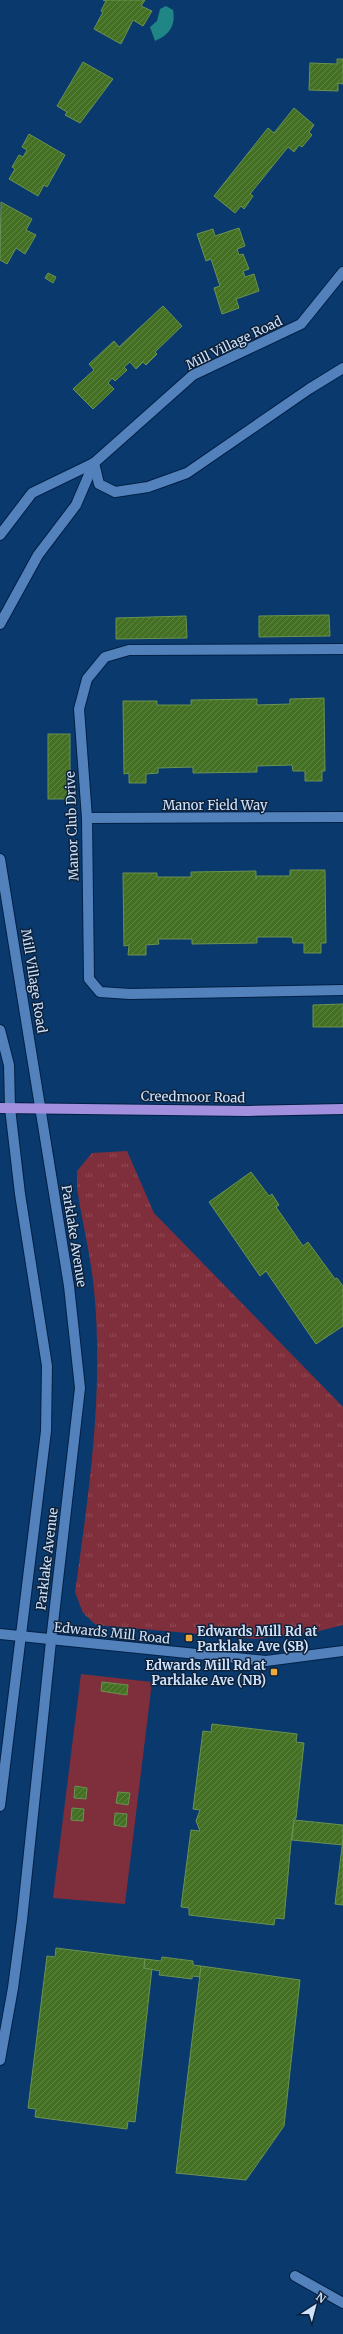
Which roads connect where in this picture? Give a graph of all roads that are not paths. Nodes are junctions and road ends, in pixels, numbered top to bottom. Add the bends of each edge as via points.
1 (343, 272) edge
2 (343, 368) edge
3 (94, 463) junction
4 (0, 535) edge
5 (0, 624) edge
6 (343, 649) edge
7 (343, 817) edge
8 (87, 818) junction
9 (0, 859) edge
10 (343, 990) edge
11 (0, 1030) edge
12 (5, 1108) edge
13 (42, 1108) junction
14 (343, 1109) edge
15 (0, 1634) edge
16 (21, 1637) junction
17 (51, 1641) junction
18 (343, 1651) edge
19 (0, 1806) edge
20 (0, 2060) edge
21 (295, 2276) dead end
22 (343, 2303) edge

1 - 3 street, Mill Village Road via 301,324 193,375
2 - 3 street via 187,473 148,487 115,492 100,484
3 - 4 street, Mill Village Road via 32,493
3 - 5 street, Mill Village Road via 76,505 38,555
6 - 8 street, Manor Club Drive via 129,650 105,657 87,679 79,709
7 - 8 street, Manor Field Way
8 - 10 street, Manor Club Drive via 89,979 100,992 130,994
9 - 13 street, Mill Village Road
11 - 12 street via 9,1065
12 - 13 main road
12 - 16 street, Parklake Avenue via 47,1366 46,1431
13 - 14 main road, Creedmoor Road via 248,1111
13 - 17 street, Parklake Avenue via 69,1286 80,1388
15 - 16 street, Edwards Mill Road
16 - 17 street, Edwards Mill Road
16 - 19 street, Parklake Avenue
17 - 18 street, Edwards Mill Road via 266,1661
17 - 20 street, Parklake Avenue via 14,1988
21 - 22 street

